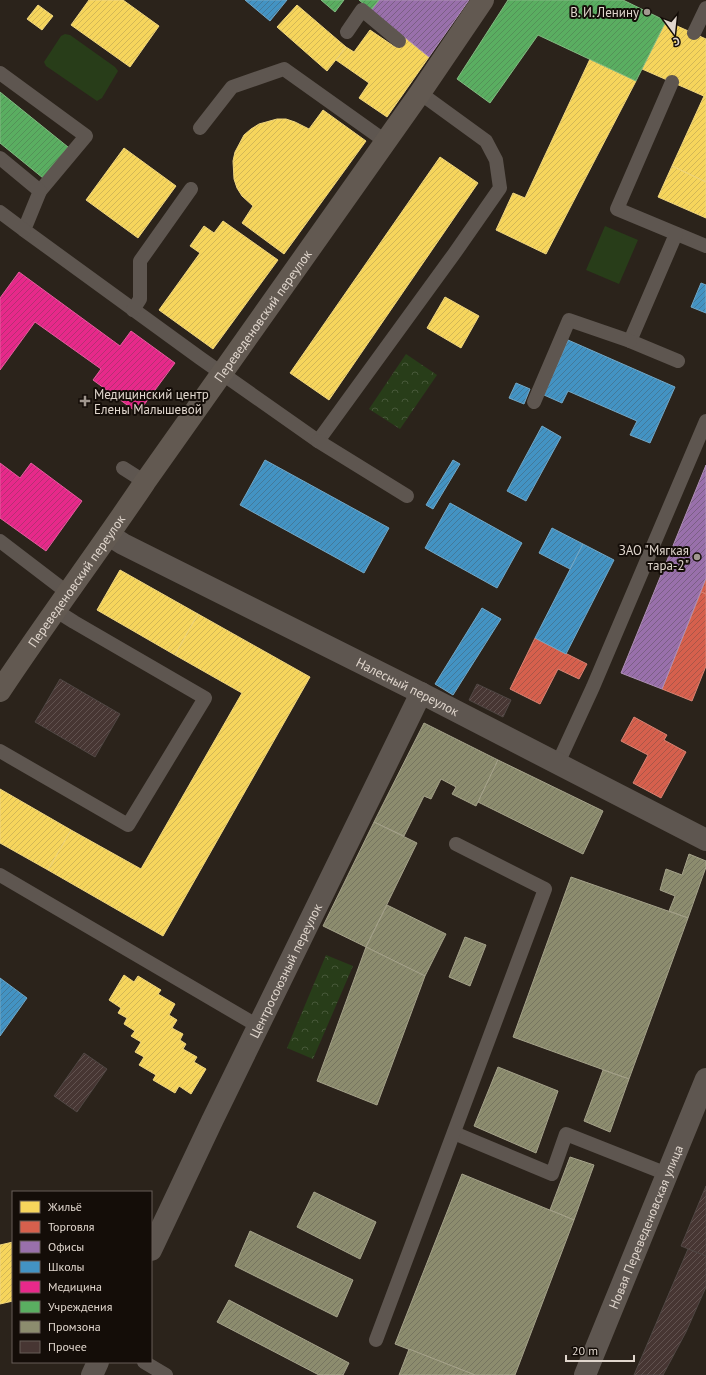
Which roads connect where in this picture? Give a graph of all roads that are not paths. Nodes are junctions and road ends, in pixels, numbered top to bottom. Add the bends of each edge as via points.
1 (706, 8) edge
2 (473, 9) edge
3 (347, 32) dead end
4 (694, 34) dead end
5 (399, 41) dead end
6 (0, 73) edge
7 (672, 82) dead end
8 (420, 93) junction
9 (200, 128) dead end
10 (385, 141) junction
11 (0, 158) edge
12 (191, 189) dead end
13 (40, 191) junction
14 (0, 212) edge
15 (24, 230) junction
16 (676, 234) junction
17 (706, 246) edge
18 (133, 310) junction
19 (630, 341) junction
20 (678, 361) dead end
21 (221, 374) junction
22 (534, 402) dead end
23 (706, 421) edge
24 (318, 441) junction
25 (123, 468) dead end
26 (145, 482) junction
27 (407, 496) dead end
28 (109, 535) junction
29 (0, 541) edge
30 (61, 602) junction
31 (2, 684) edge
32 (421, 693) junction
33 (0, 751) edge
34 (558, 763) junction
35 (706, 840) edge
36 (456, 844) dead end
37 (0, 874) edge
38 (258, 1026) junction
39 (706, 1079) edge
40 (454, 1133) junction
41 (667, 1174) junction
42 (152, 1248) edge
43 (376, 1340) dead end
44 (98, 1363) edge
45 (146, 1363) edge
46 (92, 1375) edge
47 (166, 1375) edge
48 (585, 1375) edge

1 - 4 lane
2 - 8 street, Переведеновский переулок via 430,66
3 - 5 lane via 362,10
6 - 13 lane via 86,136
7 - 16 lane via 616,209
8 - 10 street, Переведеновский переулок
8 - 24 lane via 486,141 496,160 500,188
9 - 10 lane via 232,87 284,69
10 - 21 street, Переведеновский переулок
11 - 13 lane
12 - 18 lane via 140,261 140,299
13 - 15 lane
14 - 15 lane
15 - 18 lane
16 - 17 lane
16 - 19 lane
18 - 21 lane
19 - 20 lane
19 - 22 lane via 569,320
21 - 24 lane
21 - 26 street, Переведеновский переулок
23 - 34 lane
24 - 27 lane
25 - 26 lane
26 - 28 street, Переведеновский переулок
28 - 30 street, Переведеновский переулок
28 - 32 street, Налесный переулок
29 - 30 lane
30 - 31 street, Переведеновский переулок
30 - 33 lane via 74,622 204,698 128,825
32 - 34 street, Налесный переулок
32 - 38 street, Центросоюзный переулок
34 - 35 street, Налесный переулок
36 - 40 lane via 545,889
37 - 38 lane
38 - 42 street, Центросоюзный переулок
39 - 41 street, Новая Переведеновская улица
40 - 41 lane via 552,1174 566,1134
40 - 43 lane
41 - 48 street, Новая Переведеновская улица
44 - 46 street
45 - 47 lane

